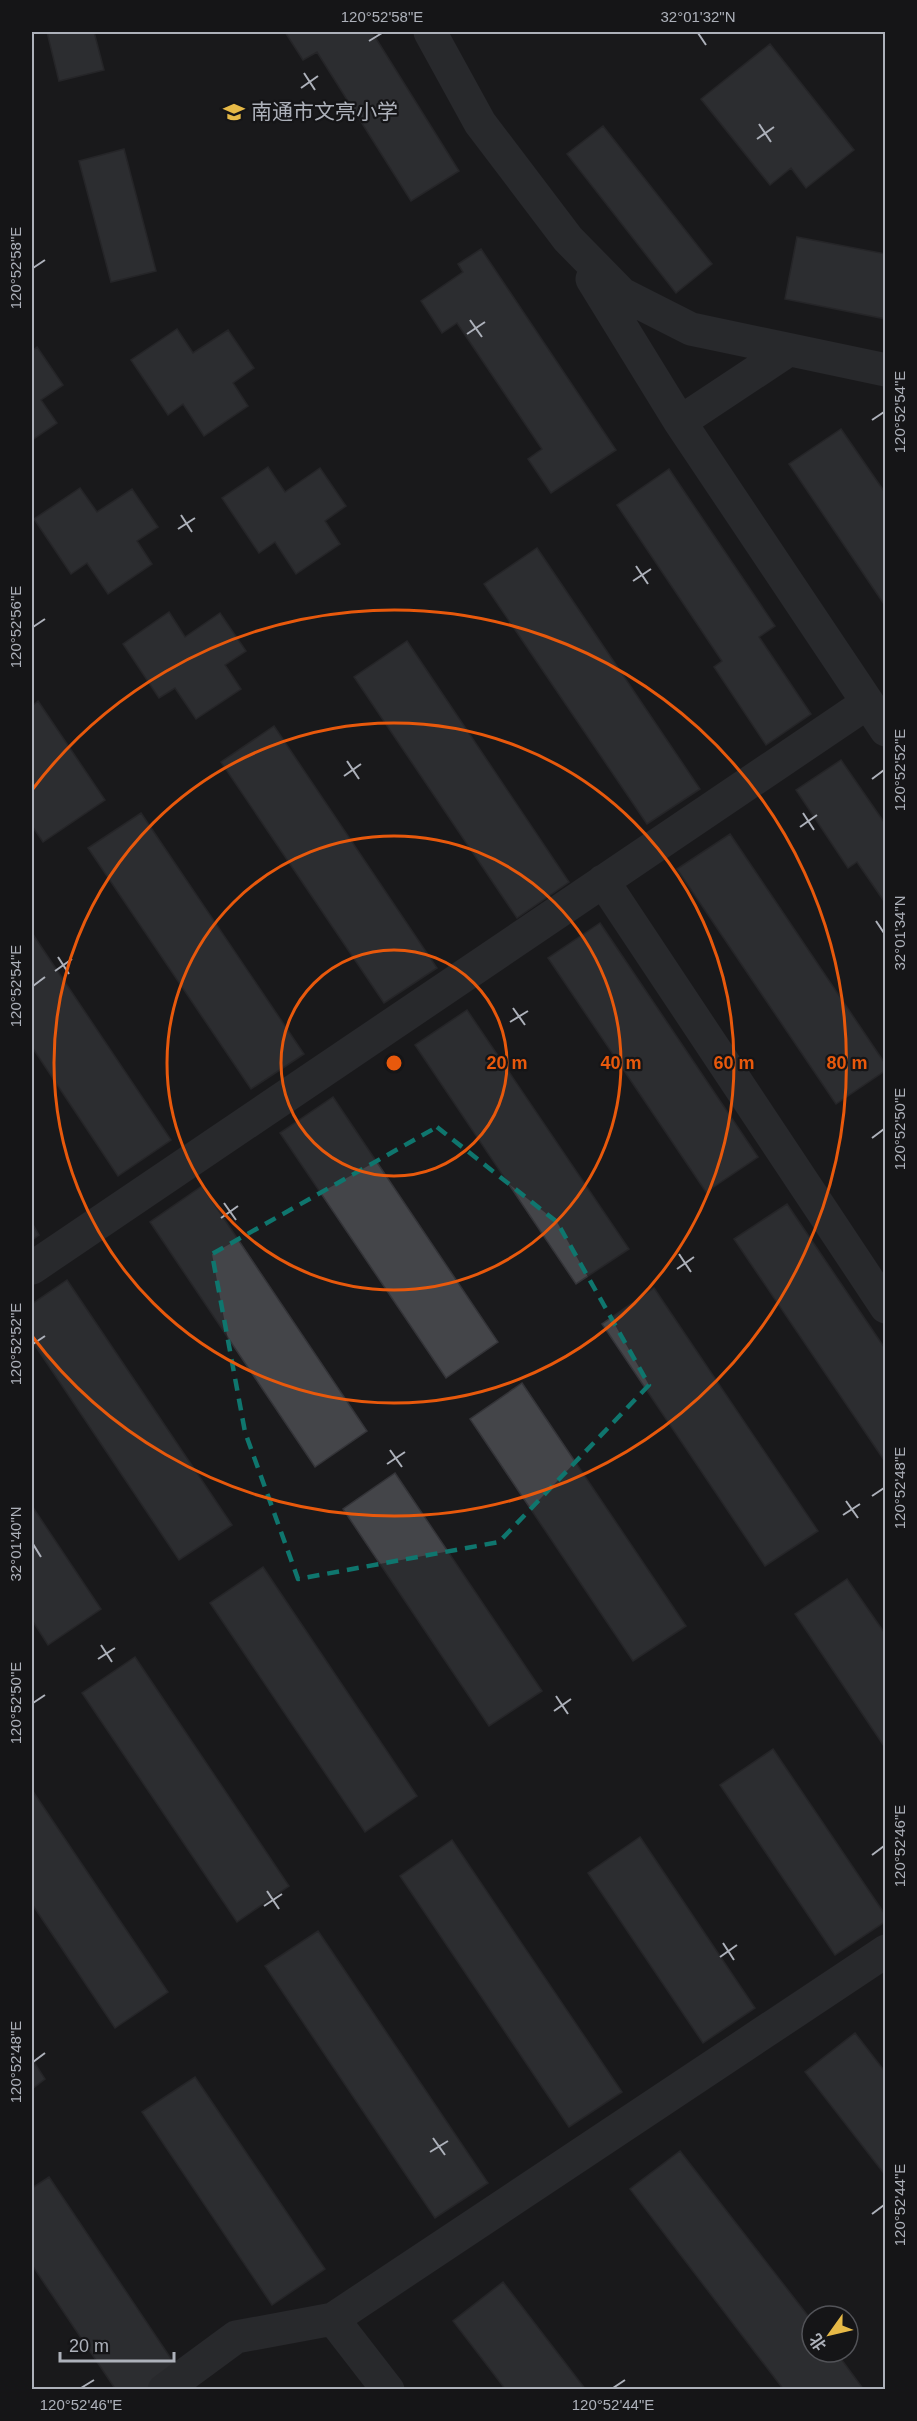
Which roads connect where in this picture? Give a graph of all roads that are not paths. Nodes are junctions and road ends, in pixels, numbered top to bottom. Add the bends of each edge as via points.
1 (430, 32) edge
2 (568, 239) junction
3 (788, 351) junction
4 (885, 370) edge
5 (680, 422) junction
6 (867, 703) junction
7 (885, 730) edge
8 (603, 881) junction
9 (32, 1268) edge
10 (885, 1307) edge
11 (885, 1951) edge
12 (333, 2319) junction
13 (164, 2390) edge
14 (388, 2390) edge

1 - 2 street via 480,123
2 - 3 street via 622,294 691,329
2 - 5 street
3 - 4 street
3 - 5 street
5 - 6 street
6 - 7 street
6 - 8 street
8 - 9 street
8 - 10 street
11 - 12 street
12 - 13 street via 236,2337
12 - 14 street

